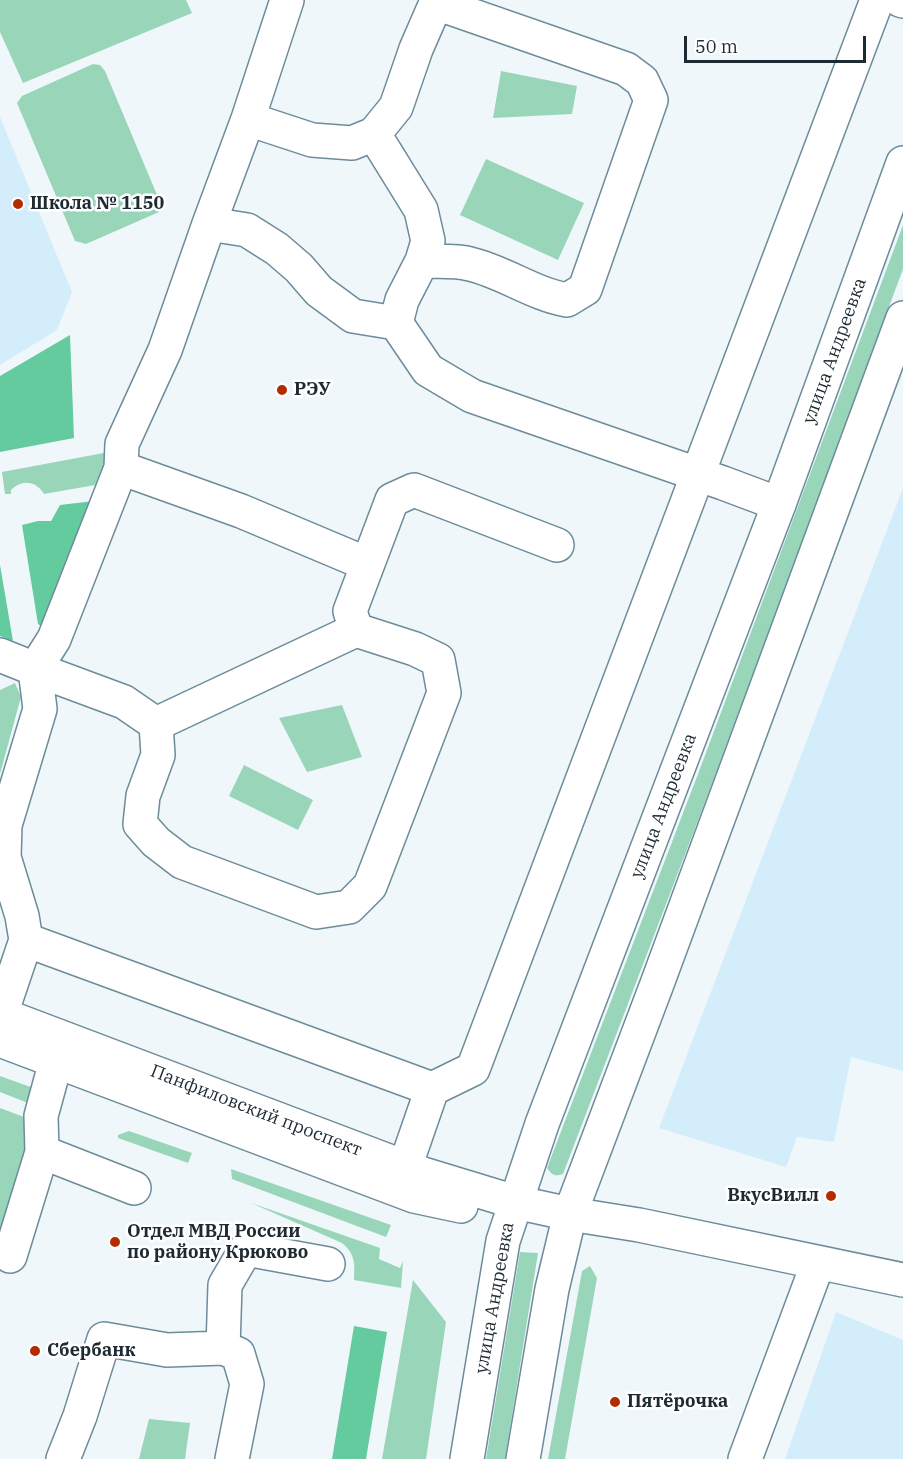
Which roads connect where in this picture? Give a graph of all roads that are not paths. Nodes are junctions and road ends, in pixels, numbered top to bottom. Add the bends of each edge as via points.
1 (287, 0) edge
2 (877, 0) edge
3 (248, 119) junction
4 (374, 134) junction
5 (903, 164) edge
6 (209, 224) junction
7 (422, 261) junction
8 (903, 318) edge
9 (396, 323) junction
10 (121, 468) junction
11 (698, 474) junction
12 (779, 504) junction
13 (557, 545) dead end
14 (367, 564) junction
15 (356, 630) junction
16 (0, 655) edge
17 (35, 669) junction
18 (156, 724) junction
19 (26, 940) junction
20 (0, 1021) edge
21 (61, 1050) junction
22 (432, 1089) junction
23 (42, 1152) junction
24 (405, 1167) junction
25 (134, 1188) dead end
26 (512, 1209) junction
27 (570, 1214) junction
28 (10, 1256) dead end
29 (818, 1263) junction
30 (328, 1264) dead end
31 (903, 1281) edge
32 (223, 1348) junction
33 (63, 1459) edge
34 (232, 1459) edge
35 (467, 1459) edge
36 (523, 1459) edge
37 (744, 1459) edge

1 - 3 main road
2 - 11 main road
3 - 4 main road via 312,140 352,143
3 - 6 main road
4 - 7 main road via 421,210 428,241
4 - 7 main road via 396,107 436,3 626,69 642,81 651,100 585,289 567,300 469,264
5 - 12 main road, улица Андреевка
6 - 9 main road via 247,230 277,249 319,291 353,316
6 - 10 main road via 165,350 122,444
7 - 9 main road via 402,300
8 - 27 main road
9 - 11 main road via 428,370 472,396
10 - 14 main road via 242,511
10 - 17 main road via 54,639
11 - 12 main road
11 - 22 main road via 473,1069
12 - 26 main road, улица Андреевка
13 - 14 main road via 414,490 392,500
14 - 15 main road via 350,612
15 - 18 main road
15 - 18 main road via 438,660 444,693 370,886 350,907 316,912 182,862 156,842 140,824 143,796 158,755
16 - 17 main road
17 - 18 main road via 124,702
17 - 19 main road via 40,710 5,825 4,857
19 - 20 main road
19 - 22 main road
20 - 21 main road, Панфиловский проспект
21 - 23 main road via 41,1116
21 - 24 main road, Панфиловский проспект
21 - 26 main road, Панфиловский проспект via 414,1196
22 - 24 main road
23 - 25 main road
23 - 28 main road
24 - 26 main road, Панфиловский проспект
26 - 27 main road
26 - 35 main road, улица Андреевка via 503,1240
27 - 29 main road
27 - 36 main road via 552,1289
29 - 31 main road
29 - 37 main road
30 - 32 main road via 246,1250 225,1285
32 - 33 main road via 167,1350 105,1339
32 - 34 main road via 238,1354 247,1384

